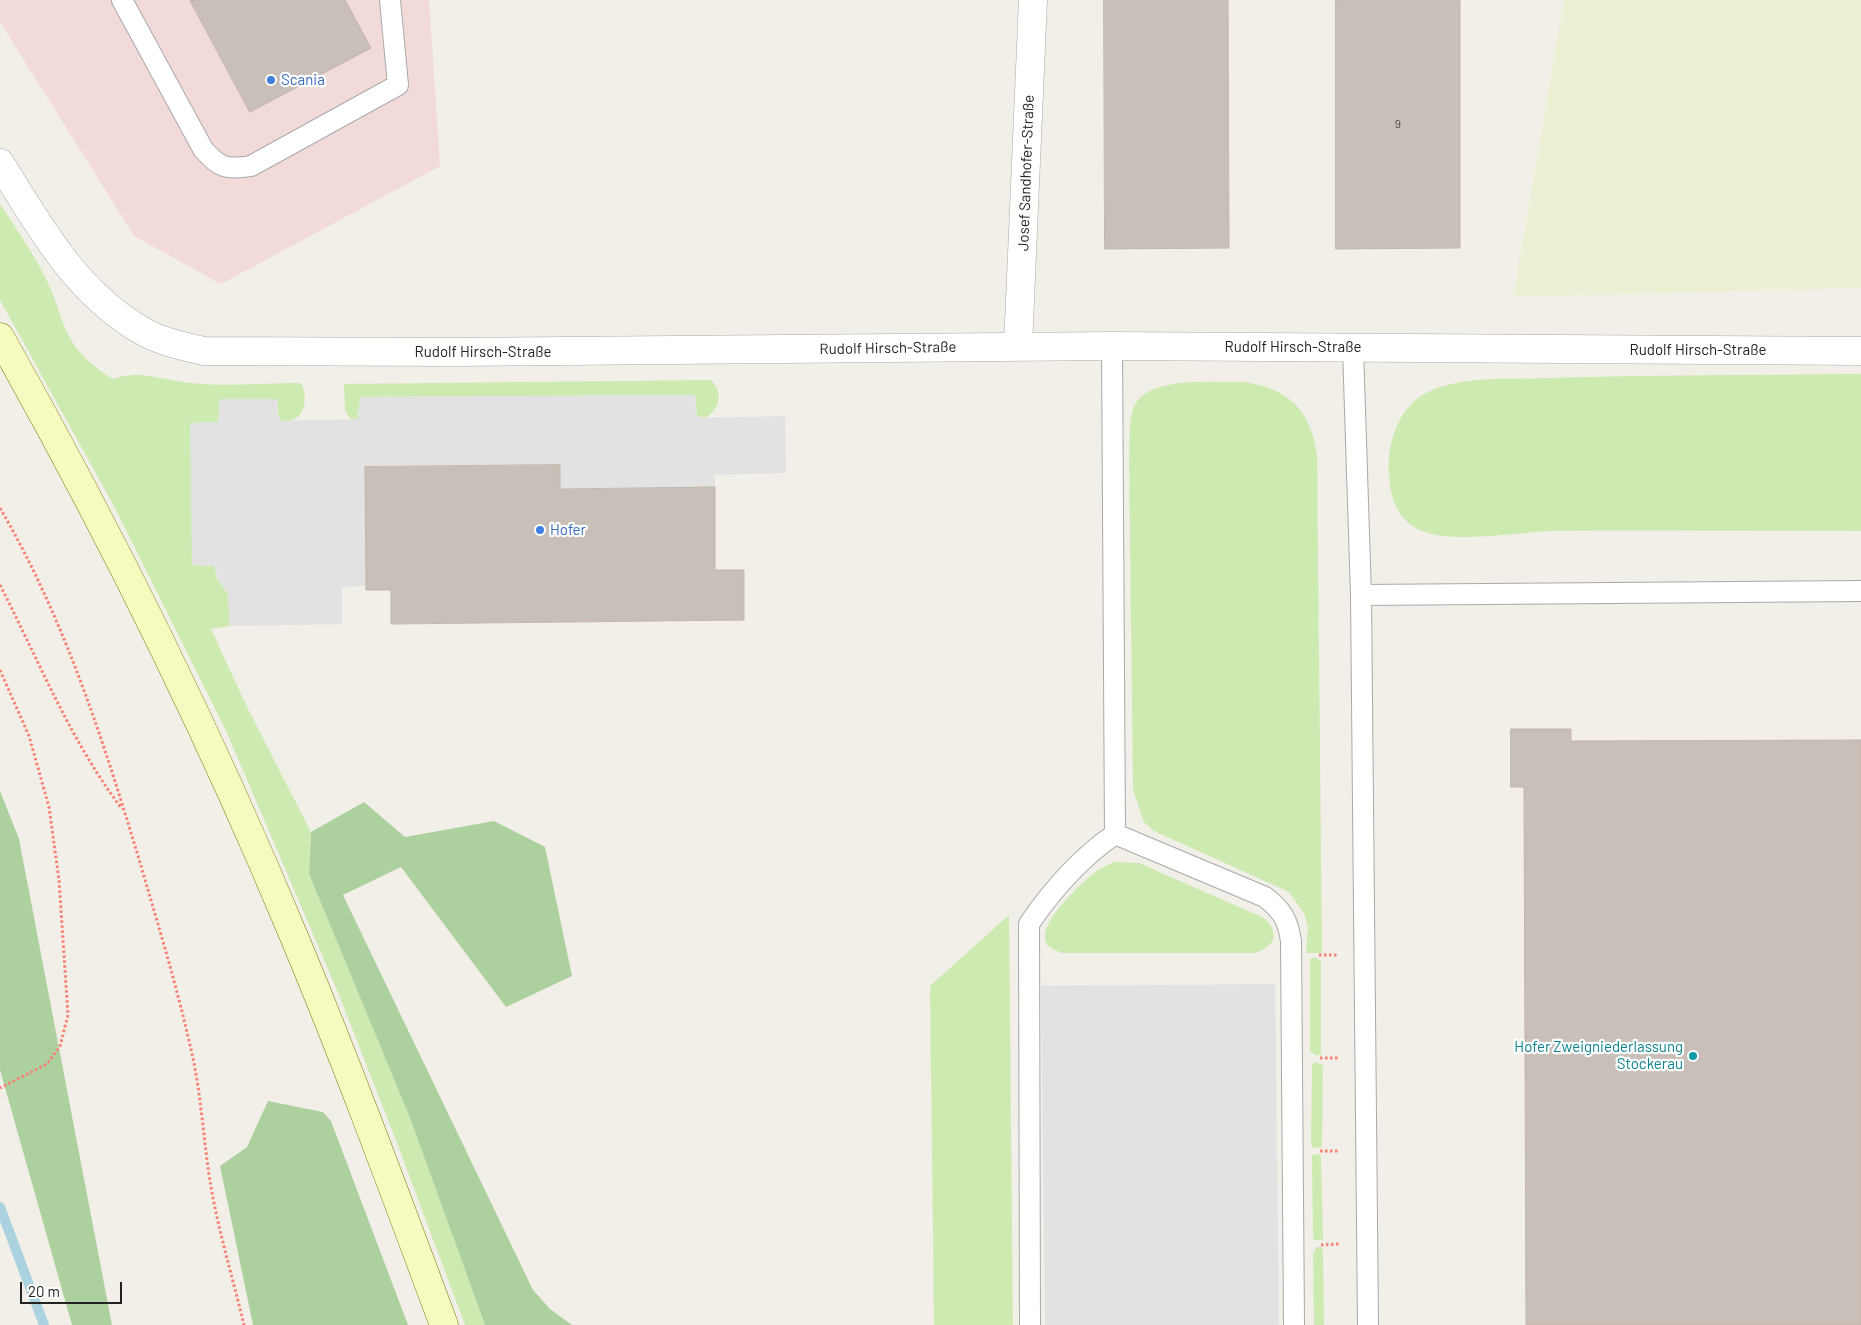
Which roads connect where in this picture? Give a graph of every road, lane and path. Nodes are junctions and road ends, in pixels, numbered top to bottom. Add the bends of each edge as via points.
1 (122, 0) edge
2 (390, 0) edge
3 (1033, 0) edge
4 (0, 163) edge
5 (0, 337) edge
6 (1112, 346) junction
7 (1018, 347) junction
8 (1352, 348) junction
9 (1861, 351) edge
10 (0, 508) edge
11 (0, 586) edge
12 (1861, 591) edge
13 (1361, 595) junction
14 (0, 670) edge
15 (124, 811) junction
16 (1116, 834) junction
17 (1364, 955) junction
18 (1291, 956) junction
19 (1292, 1058) junction
20 (1365, 1058) junction
21 (0, 1088) edge
22 (1366, 1150) junction
23 (1292, 1151) junction
24 (1367, 1244) junction
25 (1293, 1245) junction
26 (244, 1325) edge
27 (444, 1325) edge
28 (1030, 1325) edge
29 (1294, 1325) edge
30 (1368, 1325) edge

1 - 2 lane via 203,149 214,162 233,169 251,166 398,85
3 - 7 street, Josef Sandhofer-Straße
4 - 7 street, Rudolf Hirsch-Straße via 54,249 82,284 140,330 204,351
5 - 27 main road via 104,528 224,775 331,1028
6 - 7 street, Rudolf Hirsch-Straße
6 - 8 street, Rudolf Hirsch-Straße
6 - 16 lane
8 - 9 street, Rudolf Hirsch-Straße
8 - 13 lane
10 - 15 path via 48,600
11 - 15 path via 62,714 89,762
12 - 13 lane
13 - 17 lane
14 - 21 path via 29,736 49,807 59,880 68,1015 60,1046 47,1064
15 - 26 path via 175,984 194,1063 214,1206
16 - 18 lane via 1265,896 1280,909 1288,923
16 - 28 lane via 1076,867 1029,924
17 - 18 path
17 - 20 lane
18 - 19 lane
19 - 20 path
19 - 23 lane
20 - 22 lane
22 - 23 path
22 - 24 lane
23 - 25 lane
24 - 25 path
24 - 30 lane
25 - 29 lane

